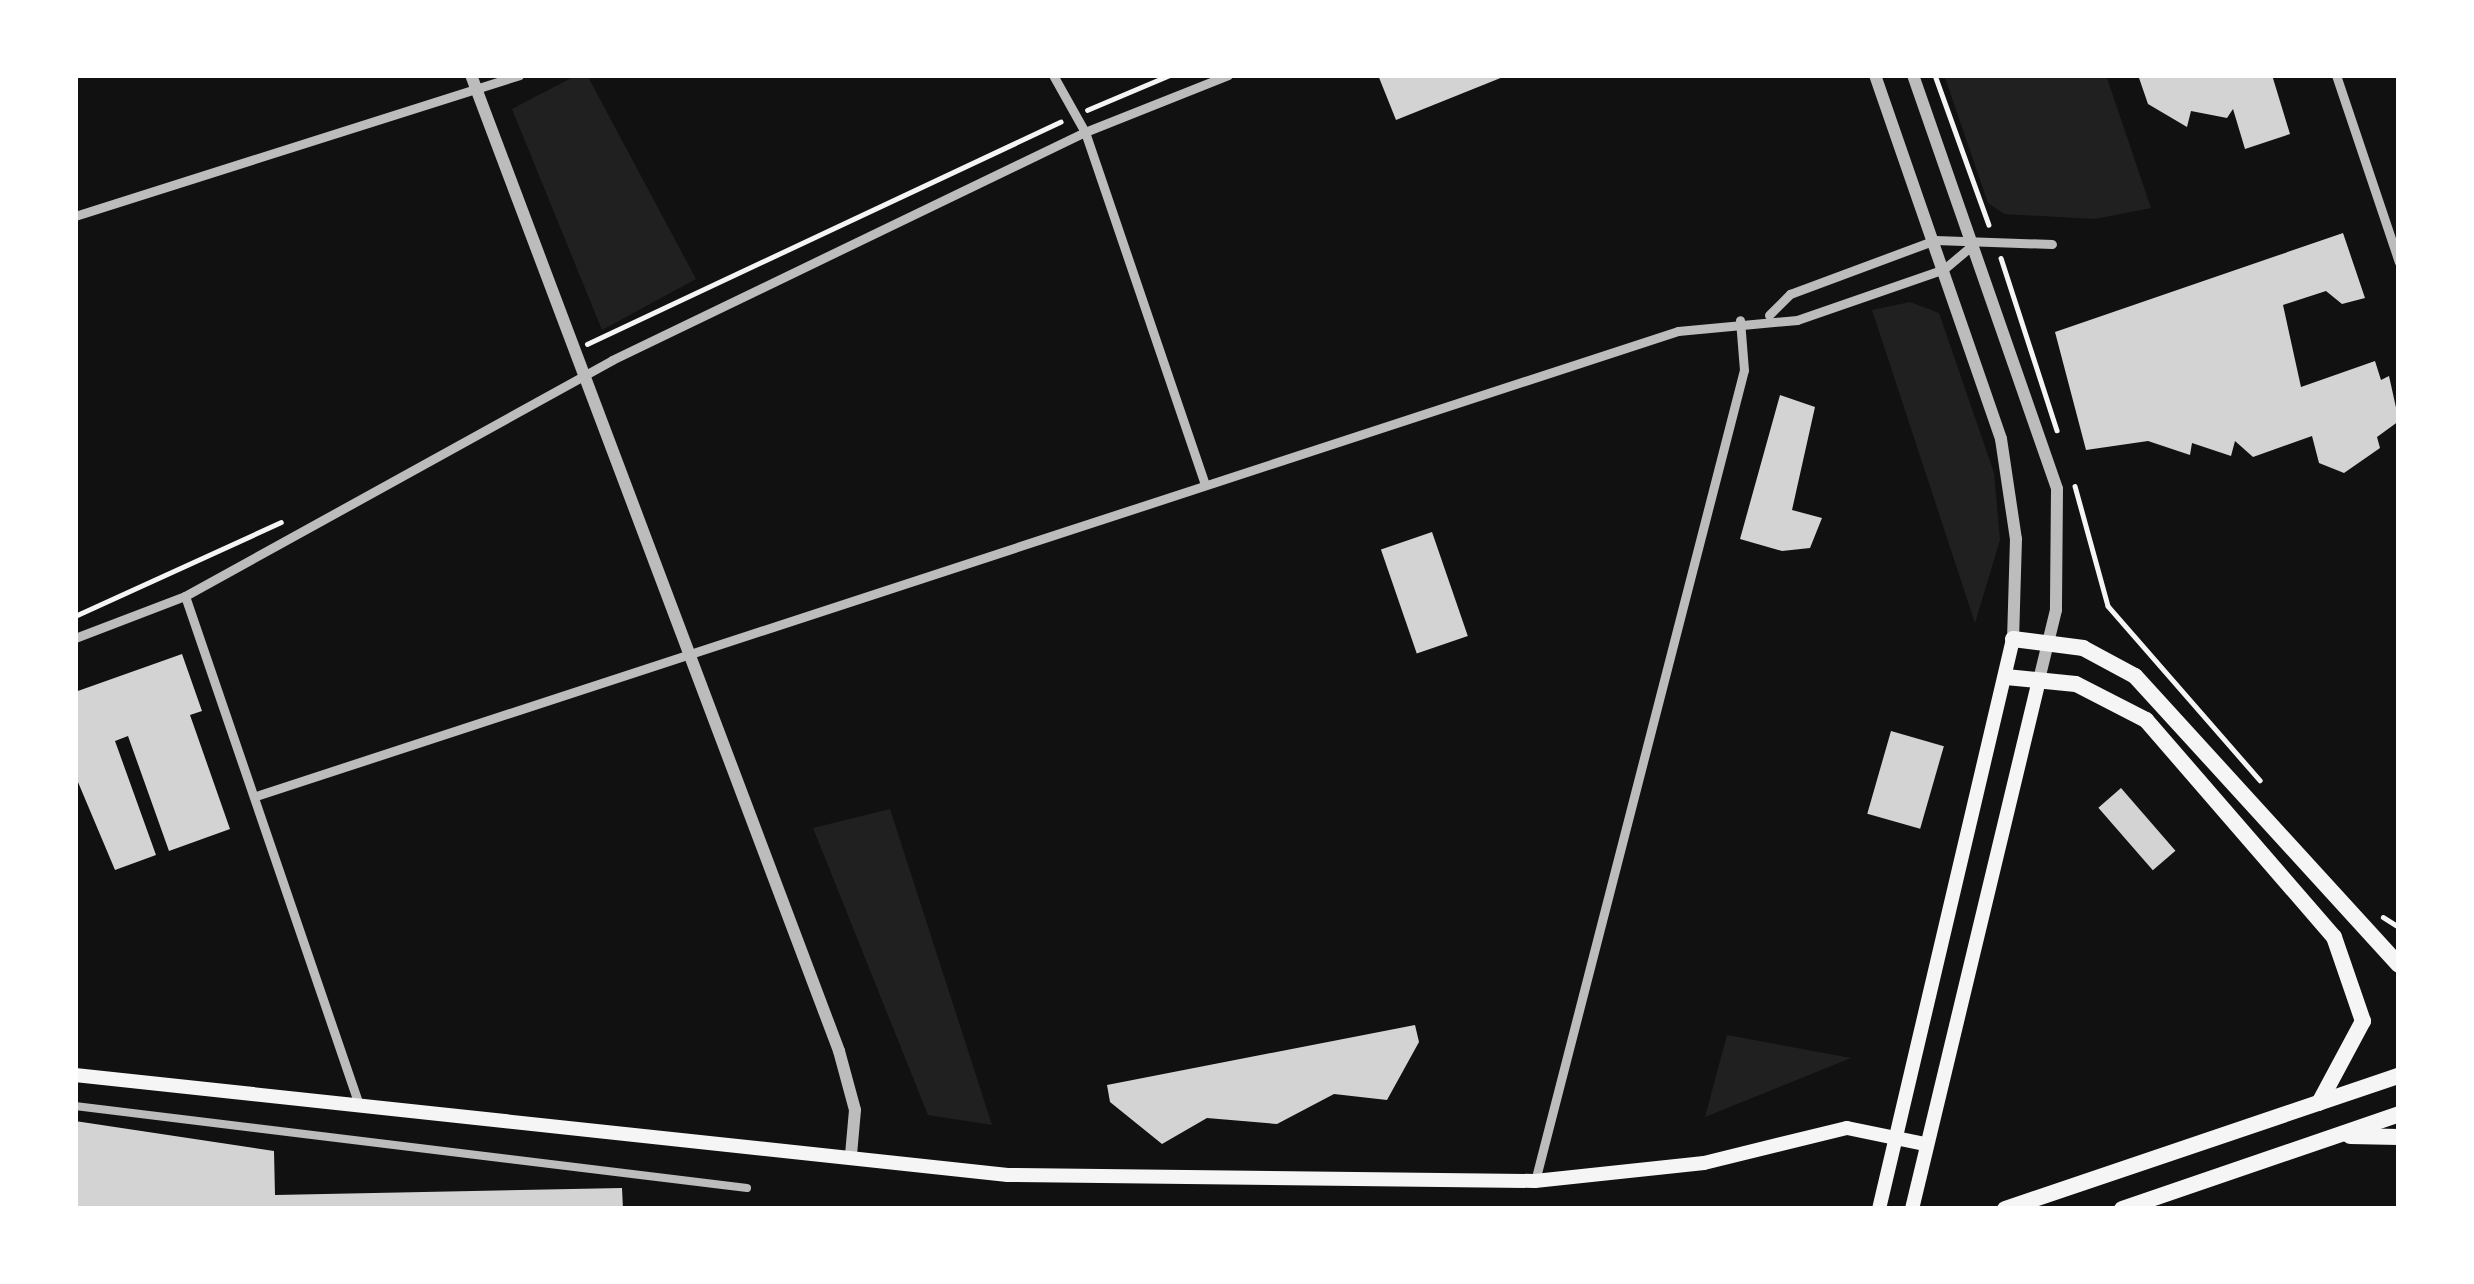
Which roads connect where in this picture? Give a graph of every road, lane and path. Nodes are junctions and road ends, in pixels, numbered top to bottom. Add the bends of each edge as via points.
1 (471, 75) edge
2 (519, 75) edge
3 (1053, 75) edge
4 (1228, 75) edge
5 (1875, 75) edge
6 (1912, 75) edge
7 (1935, 75) edge
8 (2336, 75) edge
9 (478, 94) junction
10 (1085, 131) junction
11 (75, 216) edge
12 (1935, 239) junction
13 (1994, 239) junction
14 (1975, 243) junction
15 (2052, 244) dead end
16 (2399, 262) edge
17 (1944, 269) junction
18 (1768, 315) junction
19 (1740, 320) junction
20 (585, 375) junction
21 (2060, 439) dead end
22 (2067, 461) dead end
23 (1205, 485) junction
24 (184, 596) junction
25 (75, 638) edge
26 (2013, 639) junction
27 (2047, 643) junction
28 (692, 648) junction
29 (2006, 677) junction
30 (2038, 680) junction
31 (2272, 794) dead end
32 (259, 795) junction
33 (2366, 903) dead end
34 (2399, 927) edge
35 (2399, 965) edge
36 (75, 1075) edge
37 (2399, 1076) edge
38 (358, 1102) junction
39 (2318, 1103) junction
40 (75, 1106) edge
41 (2399, 1114) edge
42 (2338, 1136) junction
43 (2399, 1137) edge
44 (1893, 1138) junction
45 (1925, 1144) junction
46 (851, 1155) junction
47 (1535, 1180) junction
48 (747, 1188) dead end
49 (1879, 1209) edge
50 (1912, 1209) edge
51 (2005, 1209) edge
52 (2122, 1209) edge

1 - 9 street
2 - 9 street
3 - 10 street
4 - 10 street
5 - 12 street
6 - 14 street
7 - 13 path
8 - 16 street
9 - 11 street
9 - 20 street
10 - 20 street
10 - 23 street
12 - 14 street
12 - 17 street
12 - 18 street via 1790,294
13 - 14 street
13 - 15 street
13 - 21 path
14 - 17 street
14 - 27 street via 2057,489
17 - 18 street via 1797,320
17 - 26 street via 2008,471
18 - 19 street
19 - 23 street
19 - 47 street via 1744,370
20 - 24 street
20 - 28 street
22 - 31 path via 2108,606
23 - 28 street
24 - 25 street
24 - 32 street
26 - 27 highway
26 - 29 main road
27 - 30 street
27 - 35 highway via 2115,662 2158,696
28 - 32 street
28 - 46 street via 839,1051 855,1110
29 - 30 highway
29 - 44 main road
30 - 39 highway via 2104,693 2146,720 2349,959 2360,1036
30 - 45 main road
32 - 38 street
33 - 34 path
36 - 38 main road
37 - 39 highway
38 - 46 main road
39 - 51 highway
40 - 48 street
41 - 42 highway
42 - 43 highway
42 - 52 highway
44 - 45 main road
44 - 47 main road via 1846,1128 1704,1163
44 - 49 main road
45 - 50 main road
46 - 47 main road via 1009,1175

